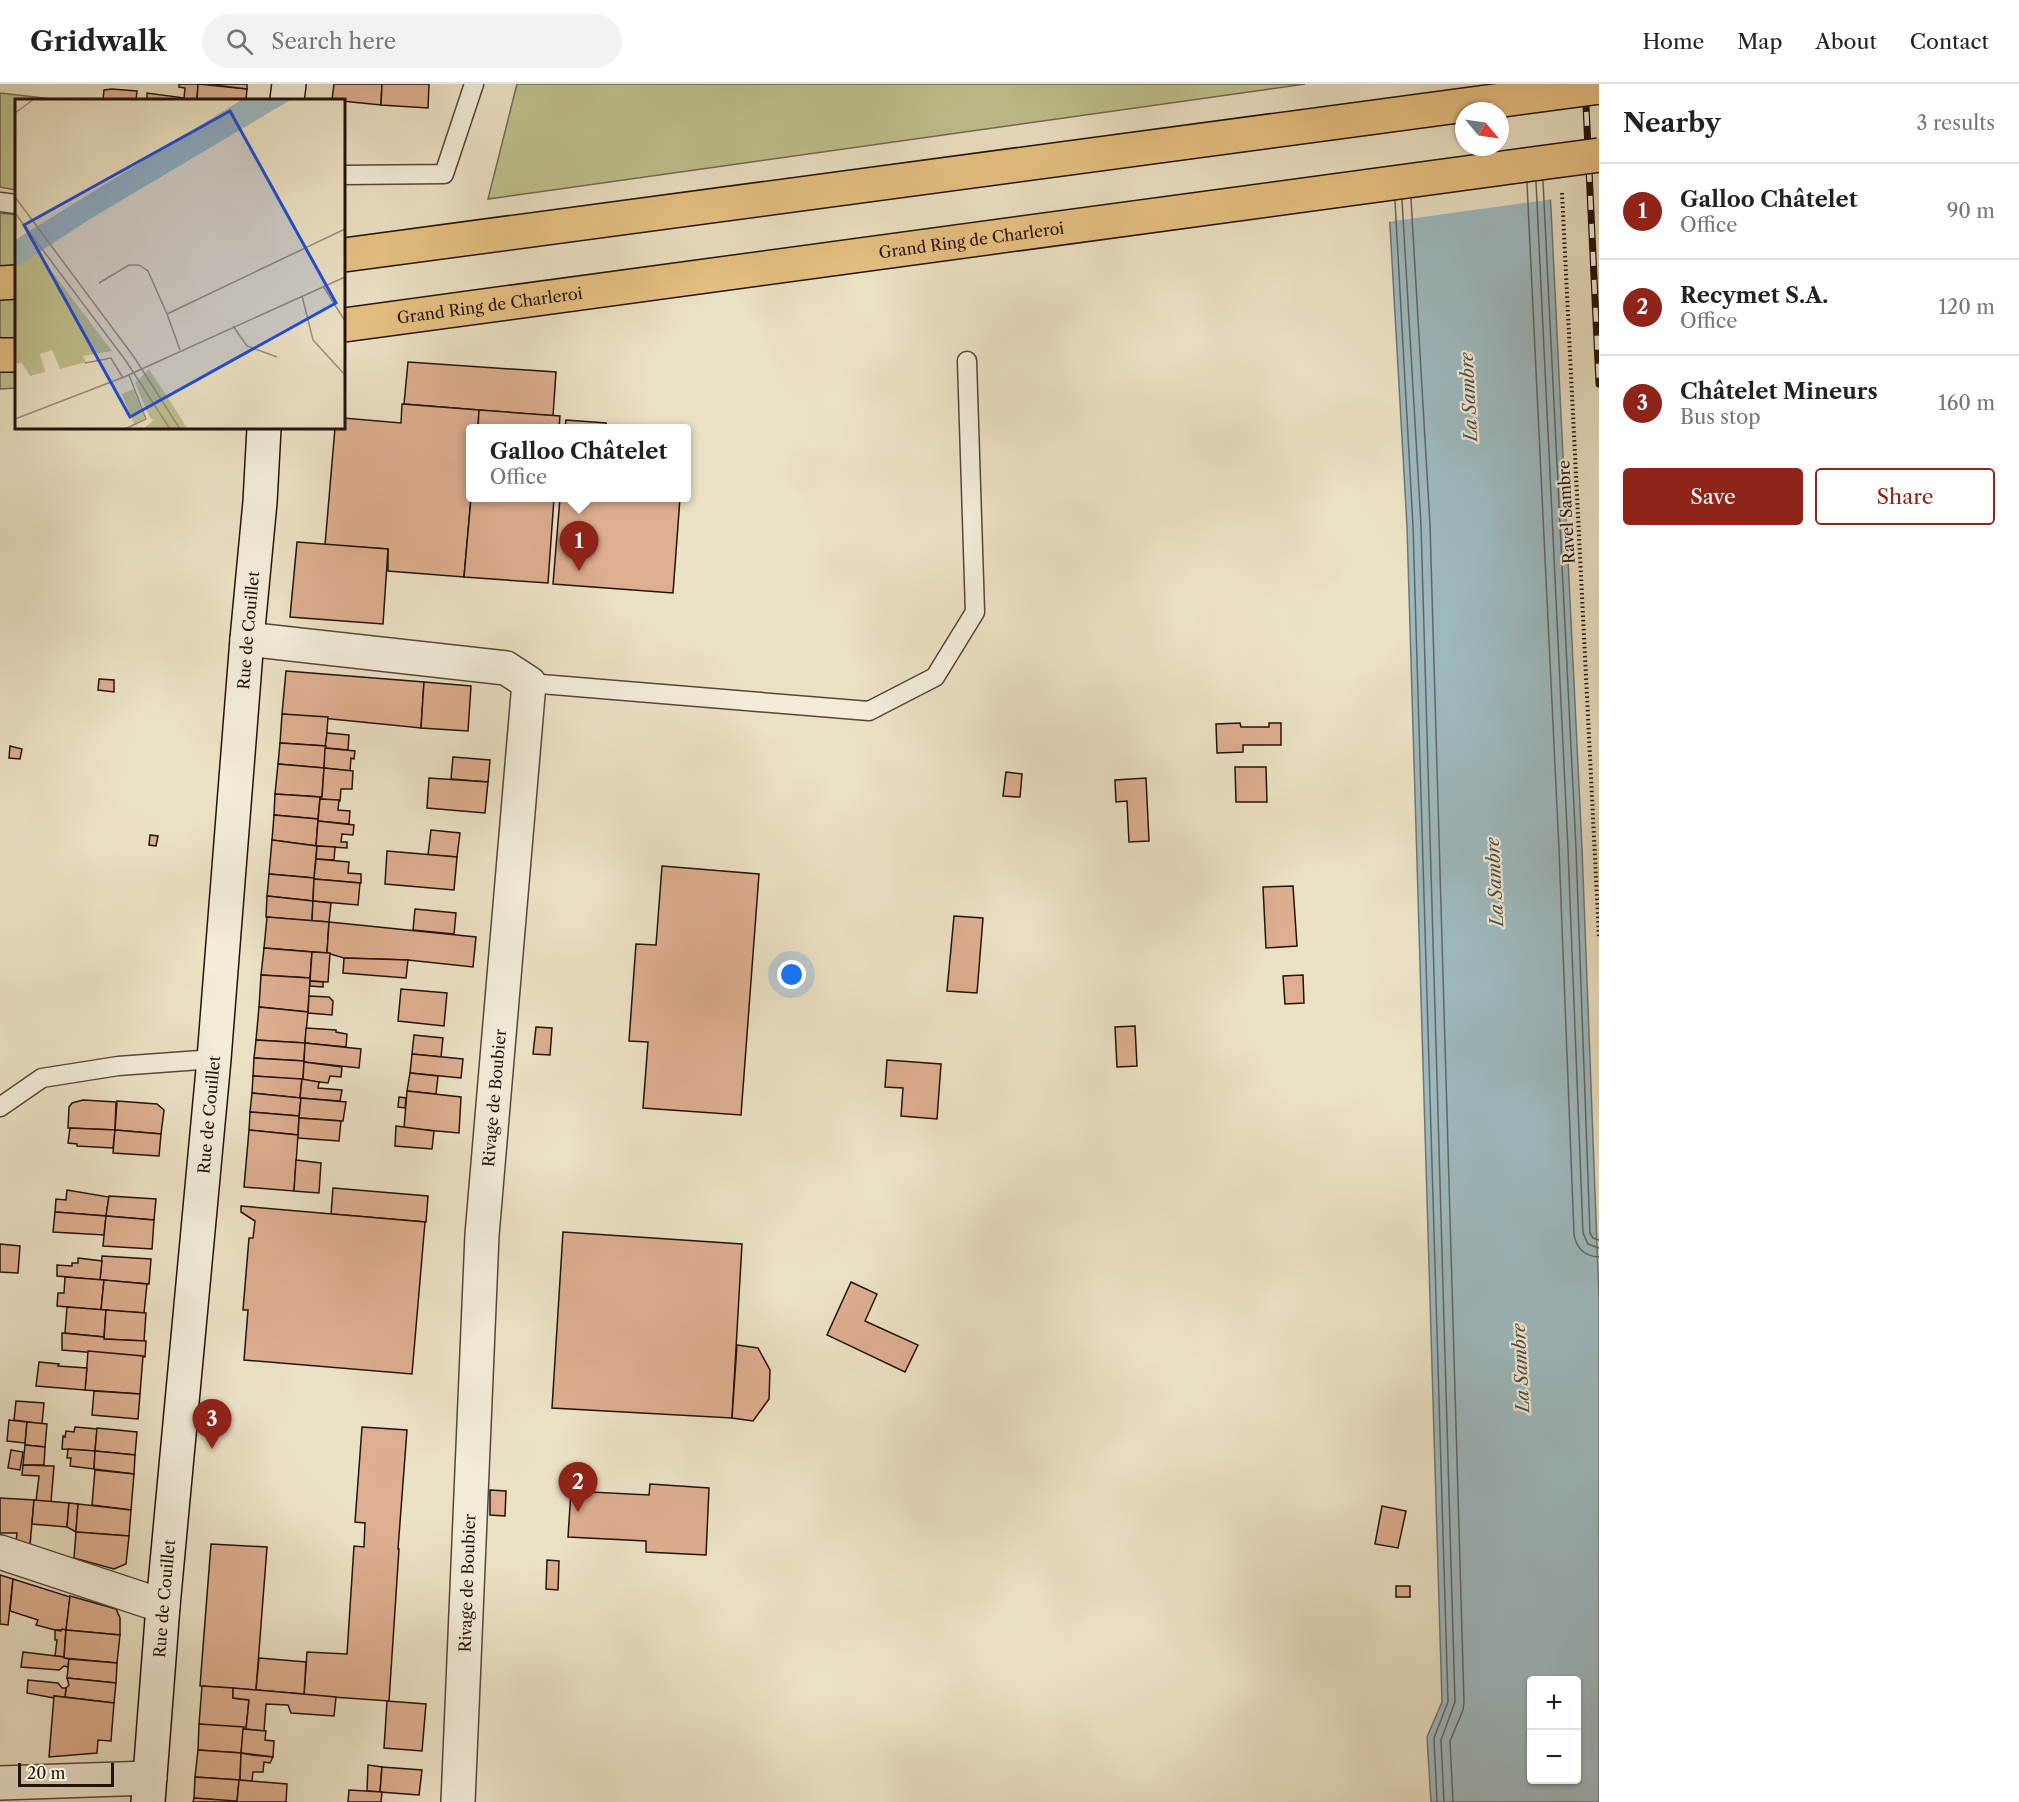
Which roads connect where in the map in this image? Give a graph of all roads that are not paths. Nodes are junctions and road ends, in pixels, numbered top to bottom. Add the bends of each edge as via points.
1 (289, 84) edge
2 (474, 84) edge
3 (1599, 87) edge
4 (287, 99) edge
5 (1599, 155) edge
6 (345, 175) edge
7 (0, 202) edge
8 (15, 204) edge
9 (345, 255) edge
10 (15, 282) edge
11 (0, 283) edge
12 (345, 326) edge
13 (966, 361) dead end
14 (264, 429) edge
15 (247, 639) junction
16 (529, 683) junction
17 (214, 1059) junction
18 (0, 1107) edge
19 (0, 1552) edge
20 (163, 1606) junction
21 (0, 1783) edge
22 (149, 1790) edge
23 (458, 1802) edge

1 - 4 street
2 - 6 lane via 444,174
3 - 9 highway, bridge
5 - 12 highway, Grand Ring de Charleroi, bridge
7 - 8 lane
10 - 11 highway
13 - 16 lane via 975,612 935,677 869,711
14 - 15 street, Rue de Couillet
15 - 16 street via 506,668
15 - 17 street, Rue de Couillet
16 - 23 street, Rivage de Boubier via 482,1234
17 - 18 lane via 118,1066 42,1078
17 - 20 street, Rue de Couillet
19 - 20 street
20 - 22 street, Rue de Couillet
21 - 22 street

